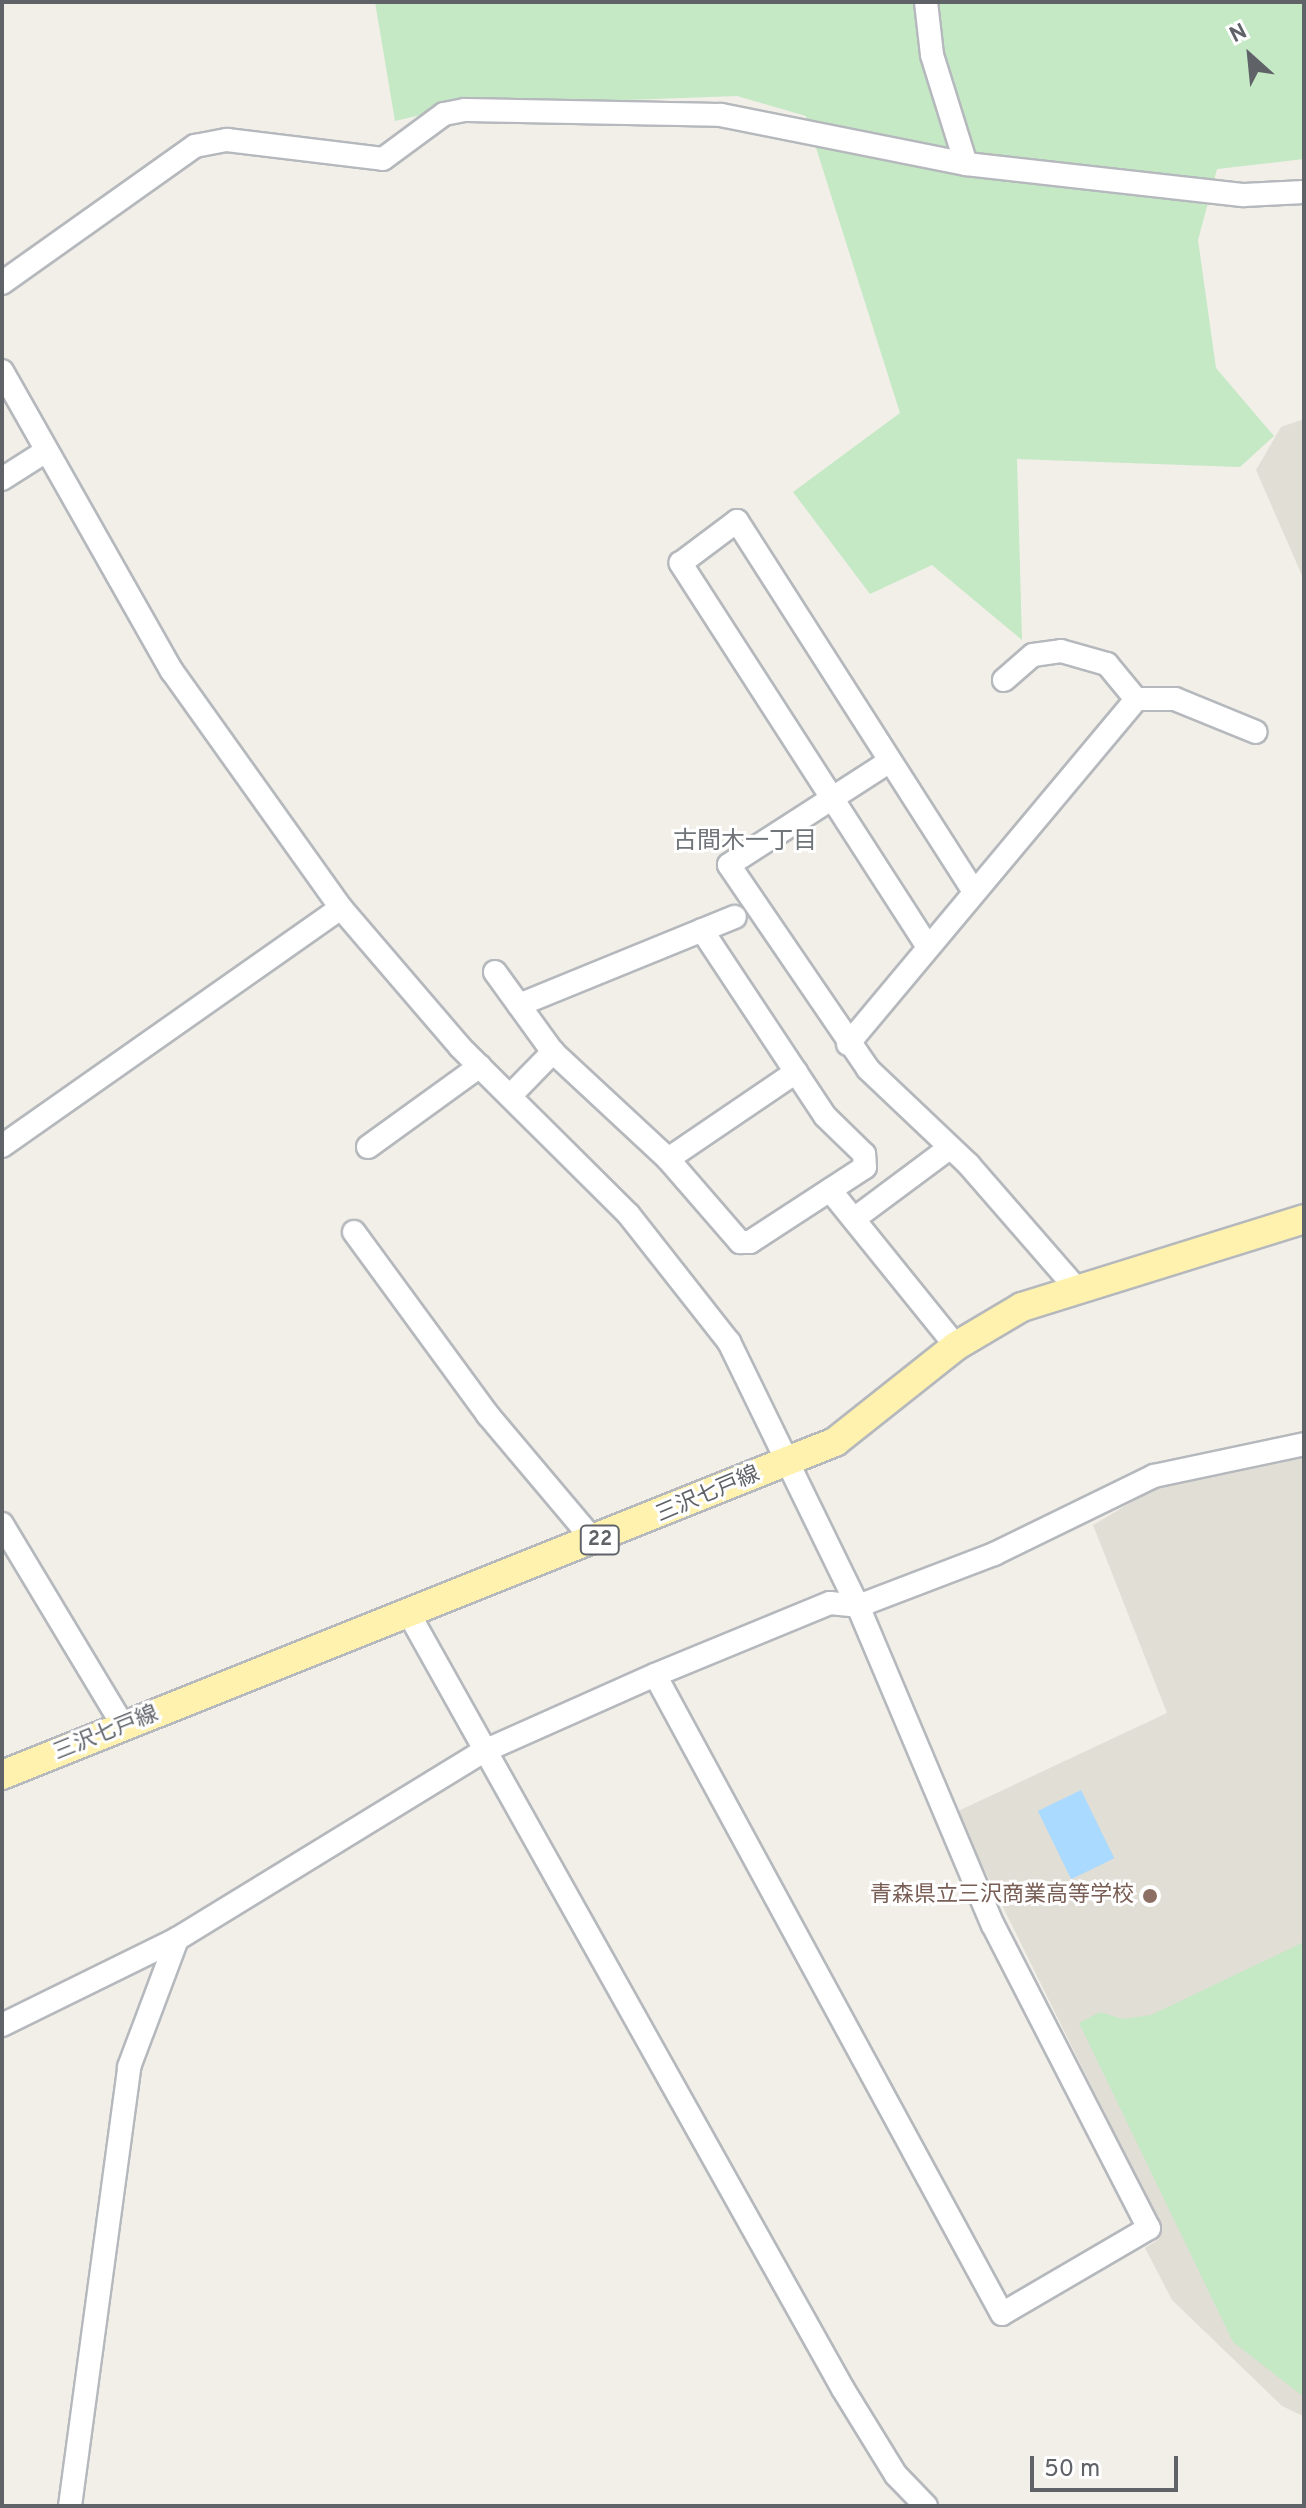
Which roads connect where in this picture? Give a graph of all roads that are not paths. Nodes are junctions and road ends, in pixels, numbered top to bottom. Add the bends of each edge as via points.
1 (926, 2) edge
2 (966, 164) junction
3 (1304, 192) edge
4 (2, 283) edge
5 (2, 371) edge
6 (43, 453) junction
7 (2, 479) edge
8 (1004, 680) dead end
9 (1136, 699) junction
10 (1256, 732) dead end
11 (887, 763) junction
12 (833, 801) junction
13 (974, 891) junction
14 (341, 908) junction
15 (735, 917) dead end
16 (702, 930) junction
17 (928, 947) junction
18 (495, 972) dead end
19 (519, 1005) junction
20 (848, 1044) junction
21 (553, 1052) junction
22 (480, 1066) junction
23 (796, 1072) junction
24 (510, 1096) junction
25 (2, 1146) edge
26 (368, 1147) dead end
27 (948, 1149) junction
28 (668, 1159) junction
29 (830, 1190) junction
30 (854, 1219) junction
31 (1304, 1219) edge
32 (354, 1232) dead end
33 (1075, 1287) junction
34 (956, 1346) junction
35 (1304, 1444) edge
36 (789, 1461) junction
37 (2, 1524) edge
38 (595, 1542) junction
39 (858, 1606) junction
40 (409, 1614) junction
41 (655, 1675) junction
42 (124, 1727) junction
43 (482, 1752) junction
44 (2, 1775) edge
45 (177, 1939) junction
46 (2, 2025) edge
47 (70, 2506) edge
48 (926, 2506) edge

1 - 2 street via 932,55
2 - 3 street via 1244,195
2 - 4 street via 721,115 465,110 444,114 383,159 366,161 291,145 195,146
5 - 6 street
6 - 7 street
6 - 14 street via 172,671
8 - 9 street via 1033,655 1061,651 1107,664
9 - 10 street via 1175,699
9 - 13 street
11 - 12 street
11 - 12 street via 737,521 681,563
11 - 13 street
12 - 17 street
12 - 20 street via 729,865
13 - 17 street
14 - 22 street
14 - 25 street
15 - 16 street
16 - 19 street
16 - 23 street
17 - 20 street
18 - 19 street
19 - 21 street
20 - 27 street
21 - 24 street
21 - 28 street
22 - 24 street
22 - 26 street
23 - 28 street
23 - 29 street via 825,1116 864,1154 865,1167
24 - 36 street via 697,1293
27 - 30 street
27 - 33 street
28 - 29 street via 740,1242
29 - 30 street
30 - 34 street
31 - 33 main road, 三沢七戸線 / 22
32 - 38 street via 488,1415
33 - 34 main road, 三沢七戸線 / 22 via 1022,1307
34 - 36 main road, 三沢七戸線 / 22 via 878,1413
35 - 39 street via 1154,1476 994,1554
36 - 38 main road, 三沢七戸線 / 22
36 - 39 street
37 - 42 street
38 - 40 main road, 三沢七戸線 / 22
39 - 41 street via 830,1603
39 - 41 street via 993,1925 1149,2228 1002,2314
40 - 42 main road, 三沢七戸線 / 22
40 - 43 street
41 - 43 street
42 - 44 main road, 三沢七戸線 / 22
43 - 45 street
43 - 48 street via 843,2389 896,2475
45 - 46 street
45 - 47 street via 129,2067

